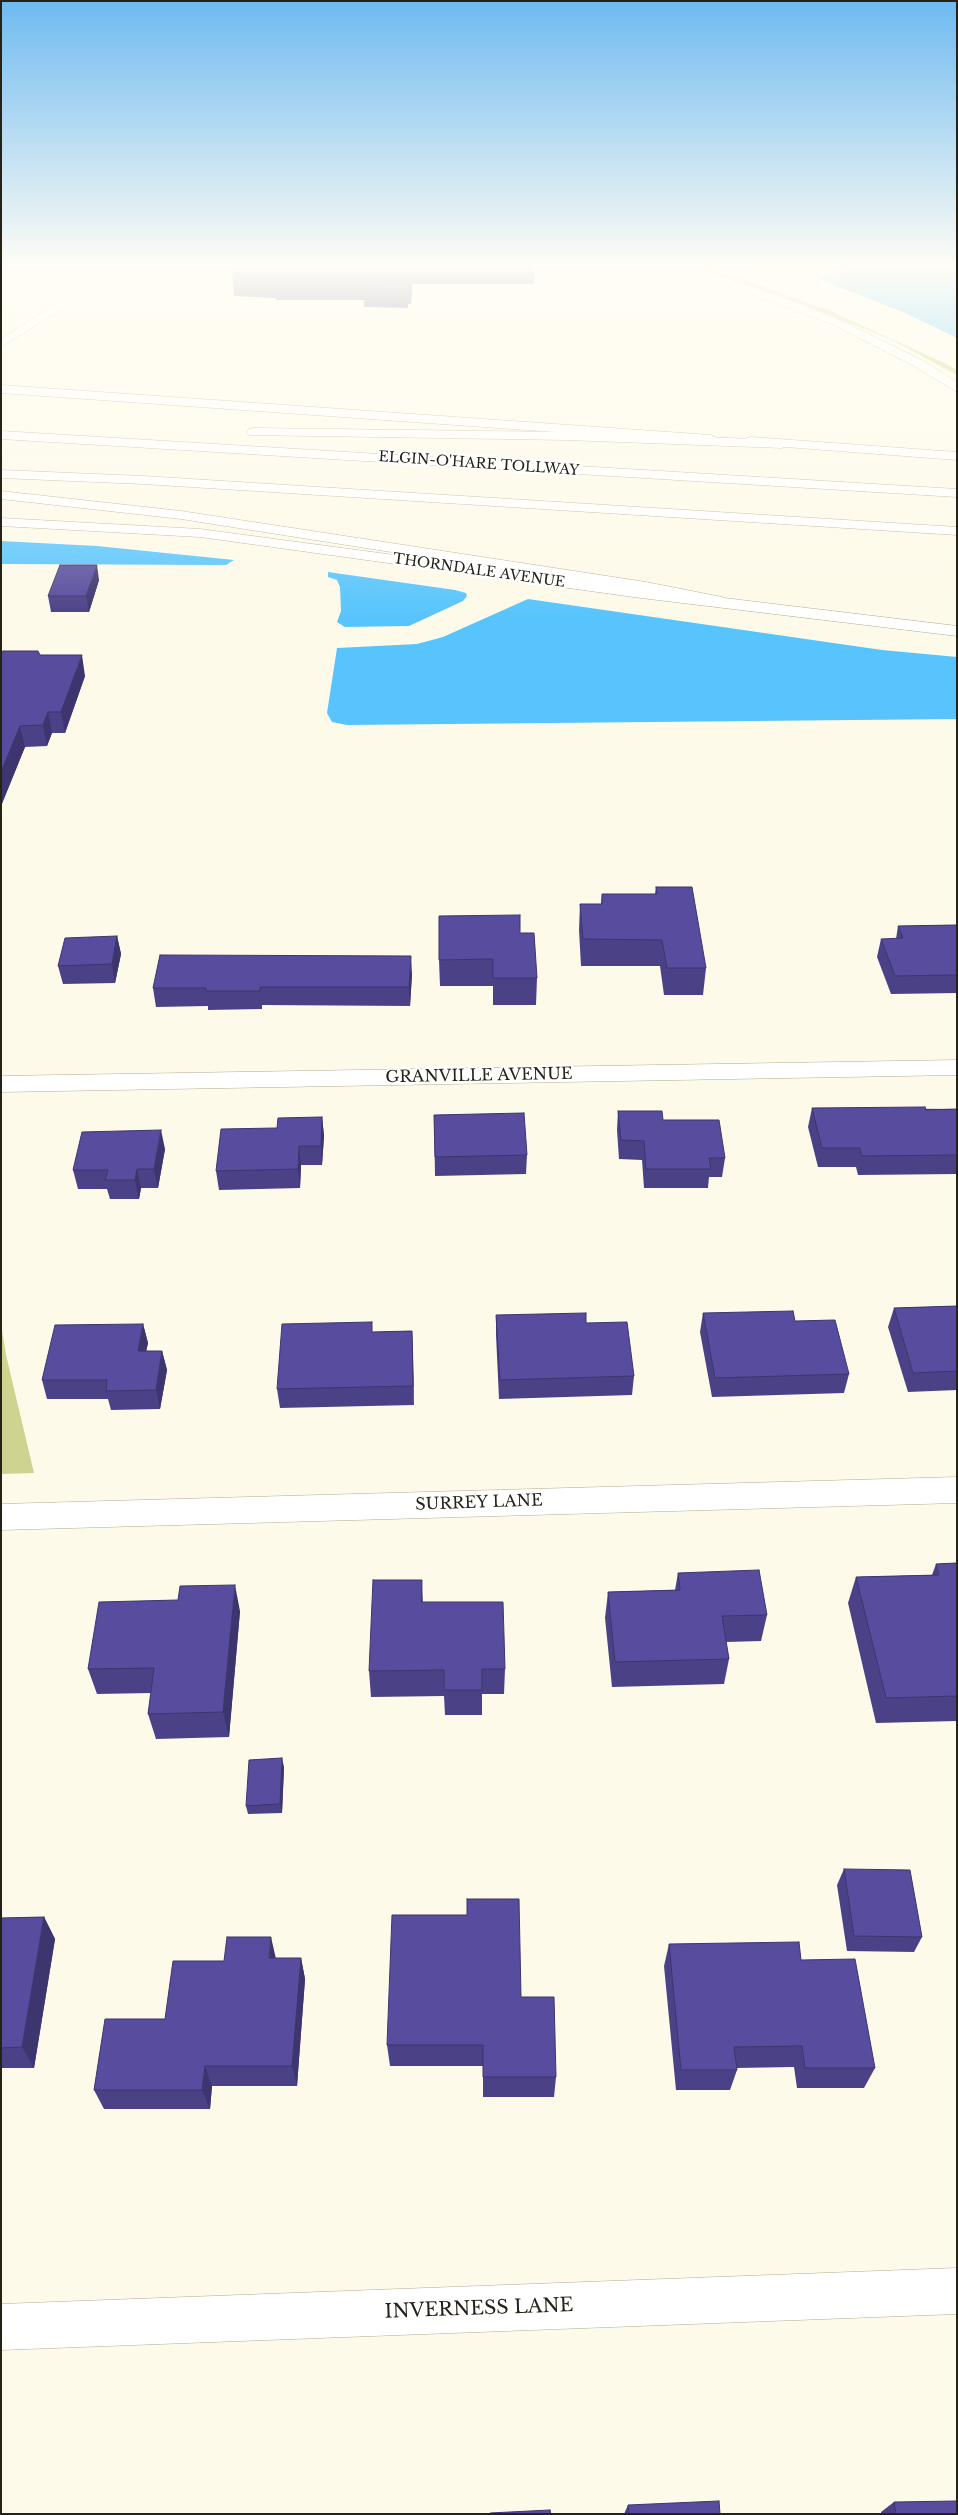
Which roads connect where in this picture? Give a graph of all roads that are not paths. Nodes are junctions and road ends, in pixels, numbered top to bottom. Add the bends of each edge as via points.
1 (1, 389) edge
2 (1, 426) edge
3 (142, 430) dead end
4 (237, 432) dead end
5 (1, 435) edge
6 (782, 444) junction
7 (957, 455) edge
8 (1, 474) edge
9 (957, 493) edge
10 (1, 495) edge
11 (1, 522) edge
12 (957, 531) edge
13 (722, 602) junction
14 (957, 630) edge
15 (957, 1067) edge
16 (1, 1084) edge
17 (957, 1490) edge
18 (1, 1516) edge
19 (957, 2291) edge
20 (1, 2327) edge

1 - 6 main road
2 - 3 main road
4 - 6 main road via 566,436
5 - 9 main road, ELGIN-O'HARE TOLLWAY
6 - 7 main road
8 - 12 main road
10 - 13 main road via 181,515 646,587
11 - 13 main road, THORNDALE AVENUE via 200,533
13 - 14 main road, THORNDALE AVENUE
15 - 16 main road, GRANVILLE AVENUE
17 - 18 main road, SURREY LANE
19 - 20 main road, INVERNESS LANE

